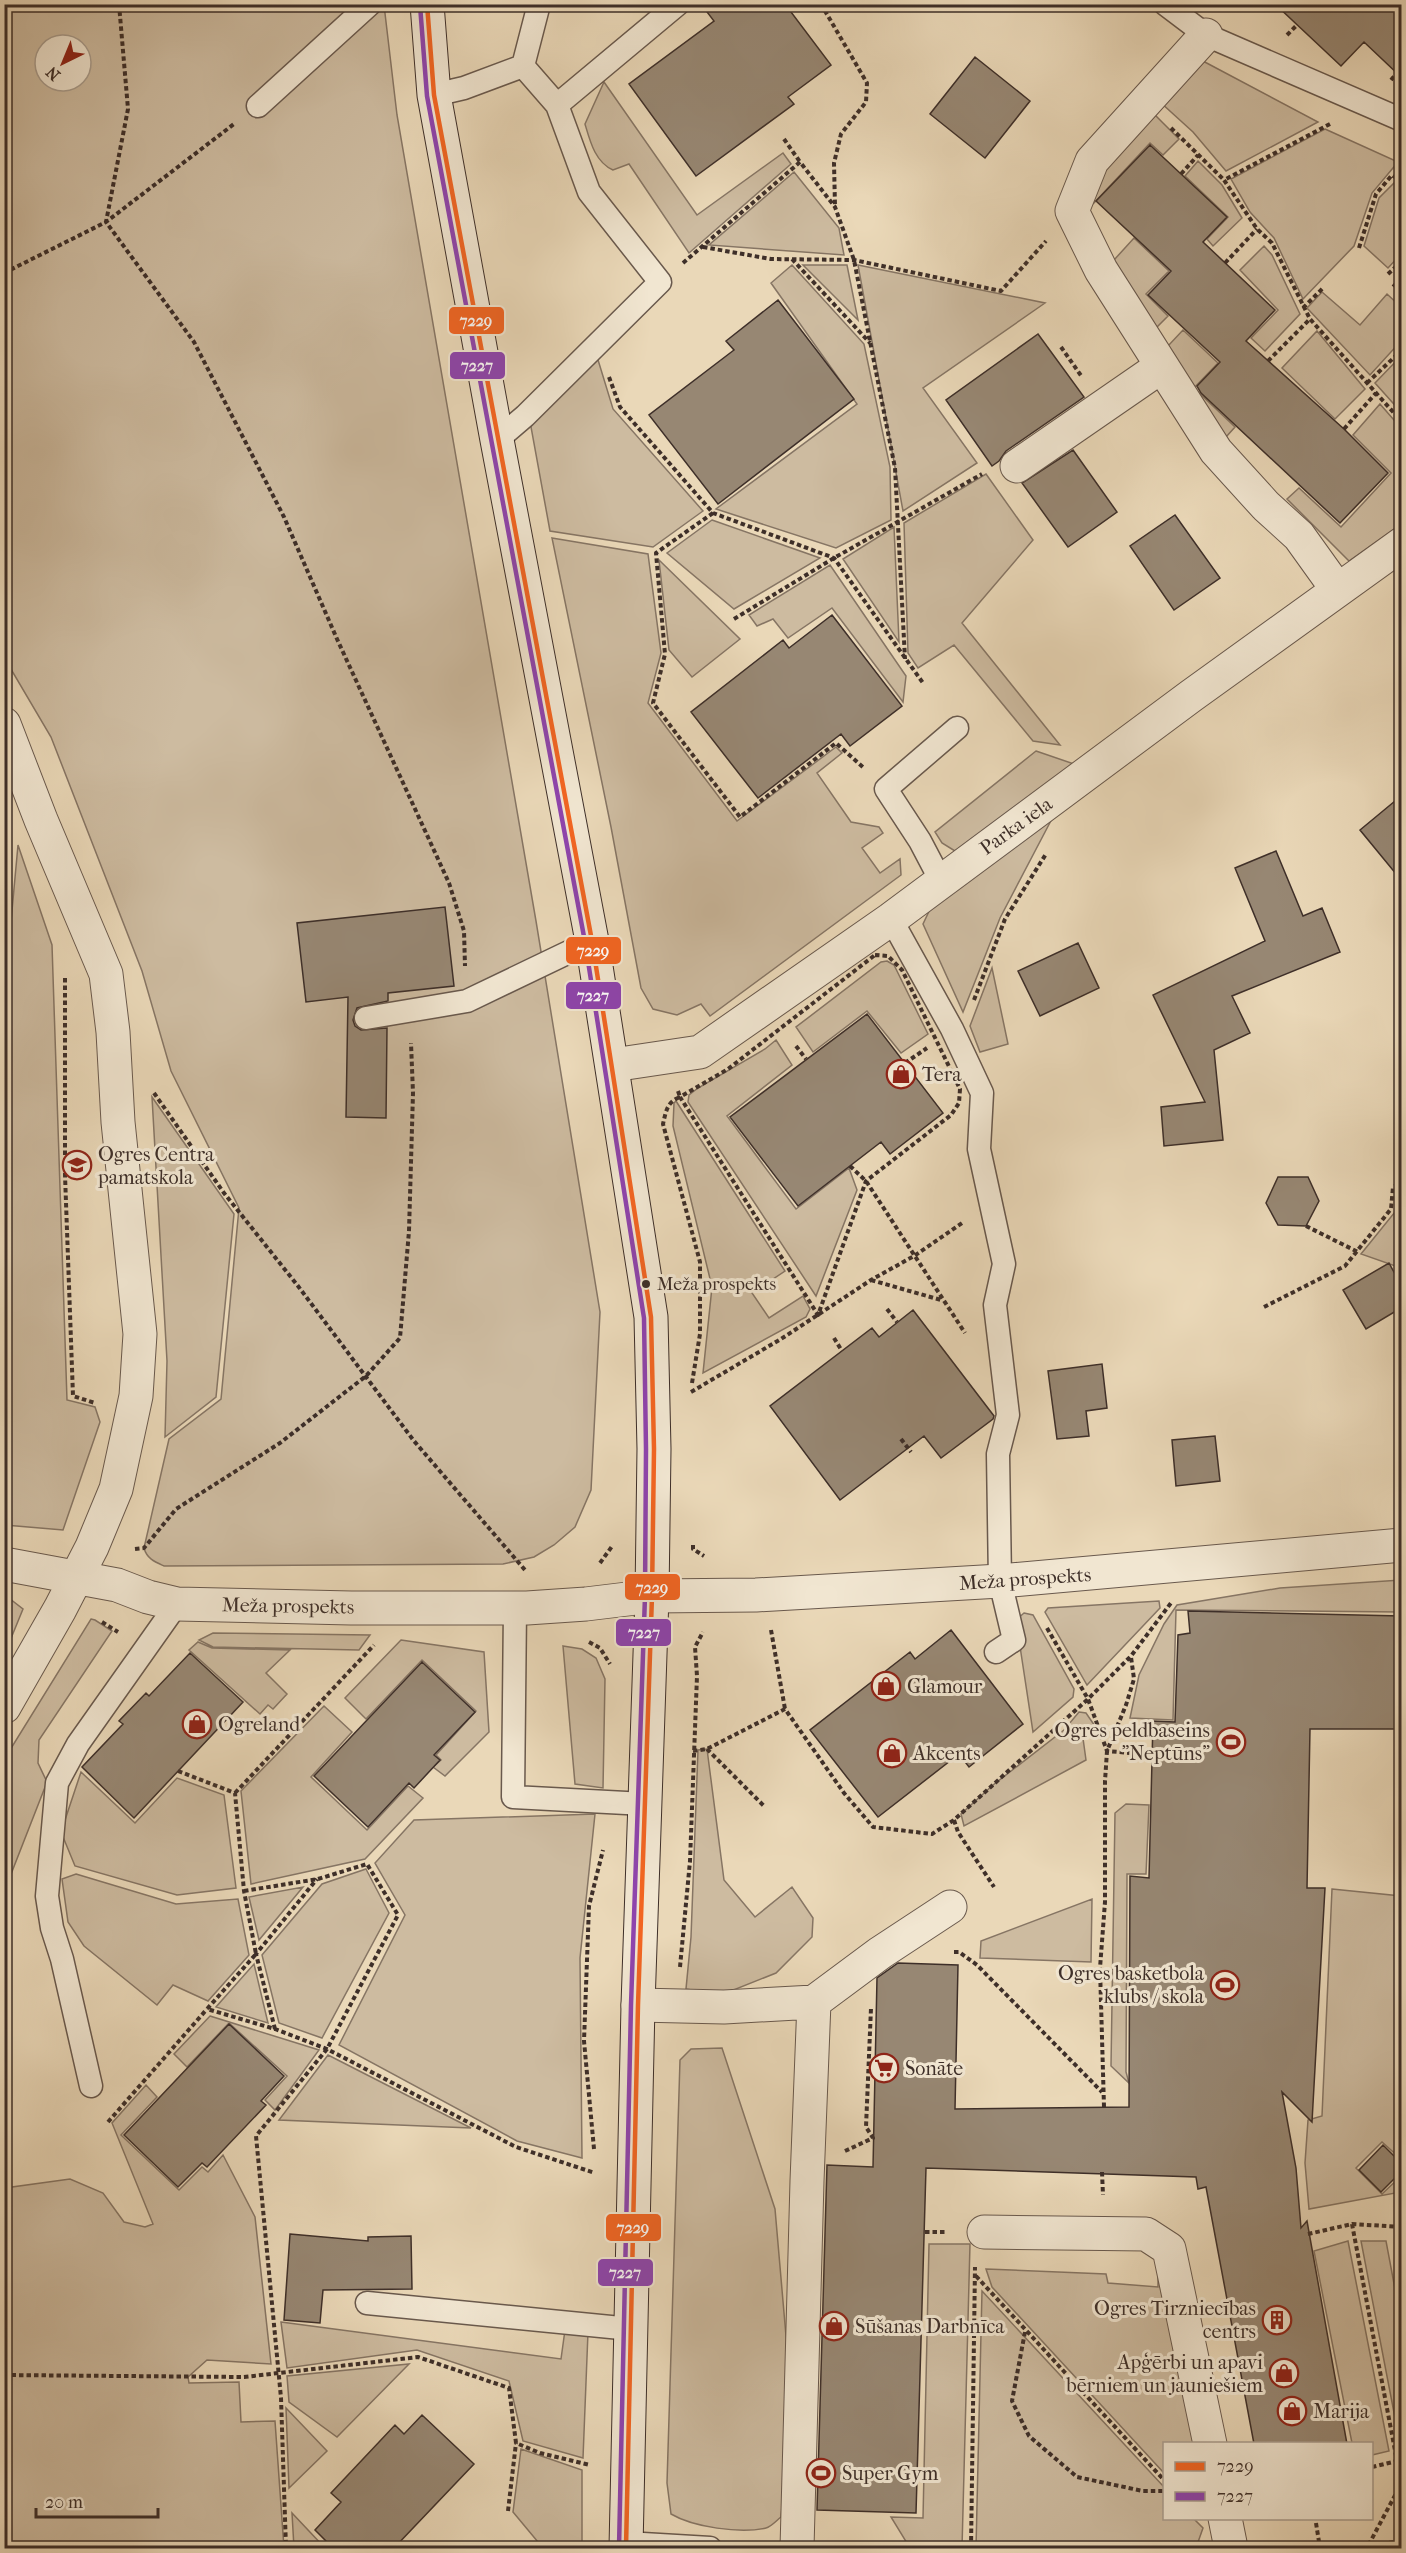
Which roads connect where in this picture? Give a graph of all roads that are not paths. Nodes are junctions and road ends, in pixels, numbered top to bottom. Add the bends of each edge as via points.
1 (370, 4) edge
2 (427, 4) edge
3 (539, 4) edge
4 (678, 4) edge
5 (1166, 4) edge
6 (1206, 35) junction
7 (523, 66) junction
8 (434, 95) junction
9 (557, 105) junction
10 (258, 106) road end
11 (1401, 120) edge
12 (1162, 366) junction
13 (497, 441) junction
14 (1017, 466) road end
15 (1401, 544) edge
16 (1337, 589) junction
17 (4, 724) edge
18 (957, 728) dead end
19 (14, 765) edge
20 (941, 881) junction
21 (891, 919) junction
22 (592, 941) junction
23 (366, 1018) dead end
24 (613, 1065) junction
25 (1401, 1545) edge
26 (4, 1564) edge
27 (77, 1577) junction
28 (1000, 1581) junction
29 (652, 1596) junction
30 (177, 1604) junction
31 (521, 1608) junction
32 (996, 1652) dead end
33 (4, 1707) edge
34 (645, 1804) junction
35 (950, 1906) dead end
36 (814, 2002) junction
37 (638, 2006) junction
38 (91, 2086) dead end
39 (984, 2232) dead end
40 (367, 2303) dead end
41 (631, 2330) junction
42 (1210, 2442) edge
43 (1225, 2520) edge
44 (626, 2546) edge
45 (710, 2548) edge
46 (797, 2548) edge
47 (1230, 2548) edge

1 - 10 lane
2 - 8 street
3 - 7 lane
4 - 9 lane
5 - 6 lane
6 - 11 lane
6 - 12 street via 1092,161 1072,211 1101,270
7 - 8 lane
7 - 9 lane
8 - 13 street
9 - 13 lane via 589,192 660,282
12 - 14 street
12 - 16 street via 1216,451 1299,536
13 - 22 street
15 - 16 street, Parka iela
16 - 20 street, Parka iela
17 - 19 street
18 - 20 lane via 886,789
19 - 27 street via 106,974 140,1334 136,1396 116,1489
20 - 21 street, Parka iela
21 - 24 street, Parka iela via 700,1052
21 - 28 lane via 952,1029 982,1093 979,1149 1004,1264 995,1305 1008,1415 998,1454
22 - 23 lane via 467,1001
22 - 24 street
24 - 29 street via 651,1317
25 - 28 street, Meža prospekts
26 - 27 street, Meža prospekts
27 - 30 street, Meža prospekts
27 - 33 street
28 - 29 street, Meža prospekts via 756,1595
28 - 32 lane via 1014,1640
29 - 31 street, Meža prospekts
29 - 34 street
30 - 31 street, Meža prospekts
30 - 38 lane via 78,1744 57,1783 47,1896
31 - 34 lane via 513,1797
34 - 37 street
35 - 36 street
36 - 37 street
36 - 46 street
37 - 41 street
39 - 42 street via 1146,2234 1169,2249
40 - 41 lane
41 - 44 street
43 - 47 street
44 - 45 lane

